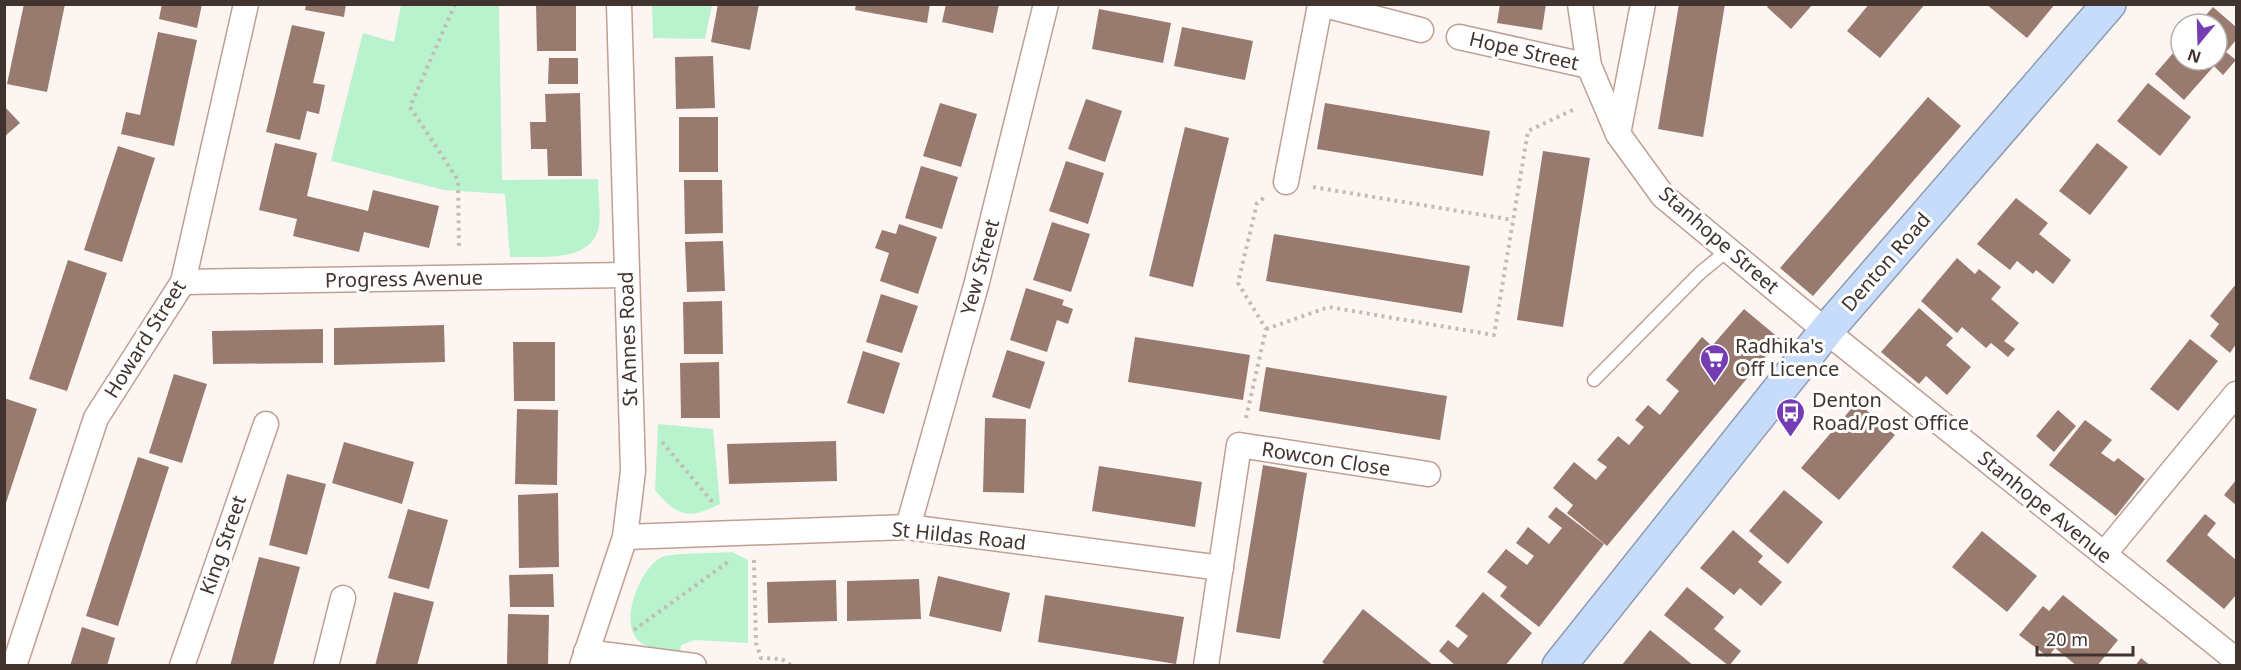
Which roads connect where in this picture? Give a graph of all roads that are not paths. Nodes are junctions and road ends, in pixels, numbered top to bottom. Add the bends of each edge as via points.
1 (246, 4) edge
2 (619, 4) edge
3 (1046, 4) edge
4 (1580, 4) edge
5 (1643, 4) edge
6 (2109, 4) edge
7 (1320, 5) edge
8 (1421, 30) dead end
9 (1459, 37) dead end
10 (1589, 66) junction
11 (1618, 134) junction
12 (1286, 182) road end
13 (1728, 250) junction
14 (626, 275) junction
15 (183, 282) junction
16 (1826, 331) junction
17 (1594, 380) dead end
18 (2236, 394) edge
19 (266, 424) dead end
20 (1428, 474) dead end
21 (908, 527) junction
22 (625, 537) junction
23 (2104, 554) junction
24 (1221, 568) junction
25 (343, 598) dead end
26 (590, 657) edge
27 (2236, 660) edge
28 (14, 666) edge
29 (182, 666) edge
30 (326, 666) edge
31 (694, 666) edge
32 (1206, 666) edge
33 (1559, 666) edge

1 - 15 street, Howard Street
2 - 14 street, St Annes Road
3 - 21 street, Yew Street via 977,282
4 - 10 street, Stanhope Street
5 - 11 street
6 - 16 highway, Denton Road
7 - 8 street
7 - 12 street
9 - 10 street, Hope Street
10 - 11 street, Stanhope Street
11 - 13 street, Stanhope Street via 1663,196
13 - 16 street, Stanhope Street
13 - 17 lane
14 - 15 street, Progress Avenue
14 - 22 street, St Annes Road via 633,471
15 - 28 street, Howard Street via 96,418
16 - 23 street, Stanhope Avenue
16 - 33 highway, Denton Road
18 - 23 street
19 - 29 street, King Street
20 - 24 street, Rowcon Close via 1239,445
21 - 22 street, St Hildas Road via 754,536
21 - 24 street, St Hildas Road
22 - 26 street, St Annes Road
23 - 27 street, Stanhope Avenue
24 - 32 street, Rowcon Close
25 - 30 street
26 - 31 street

